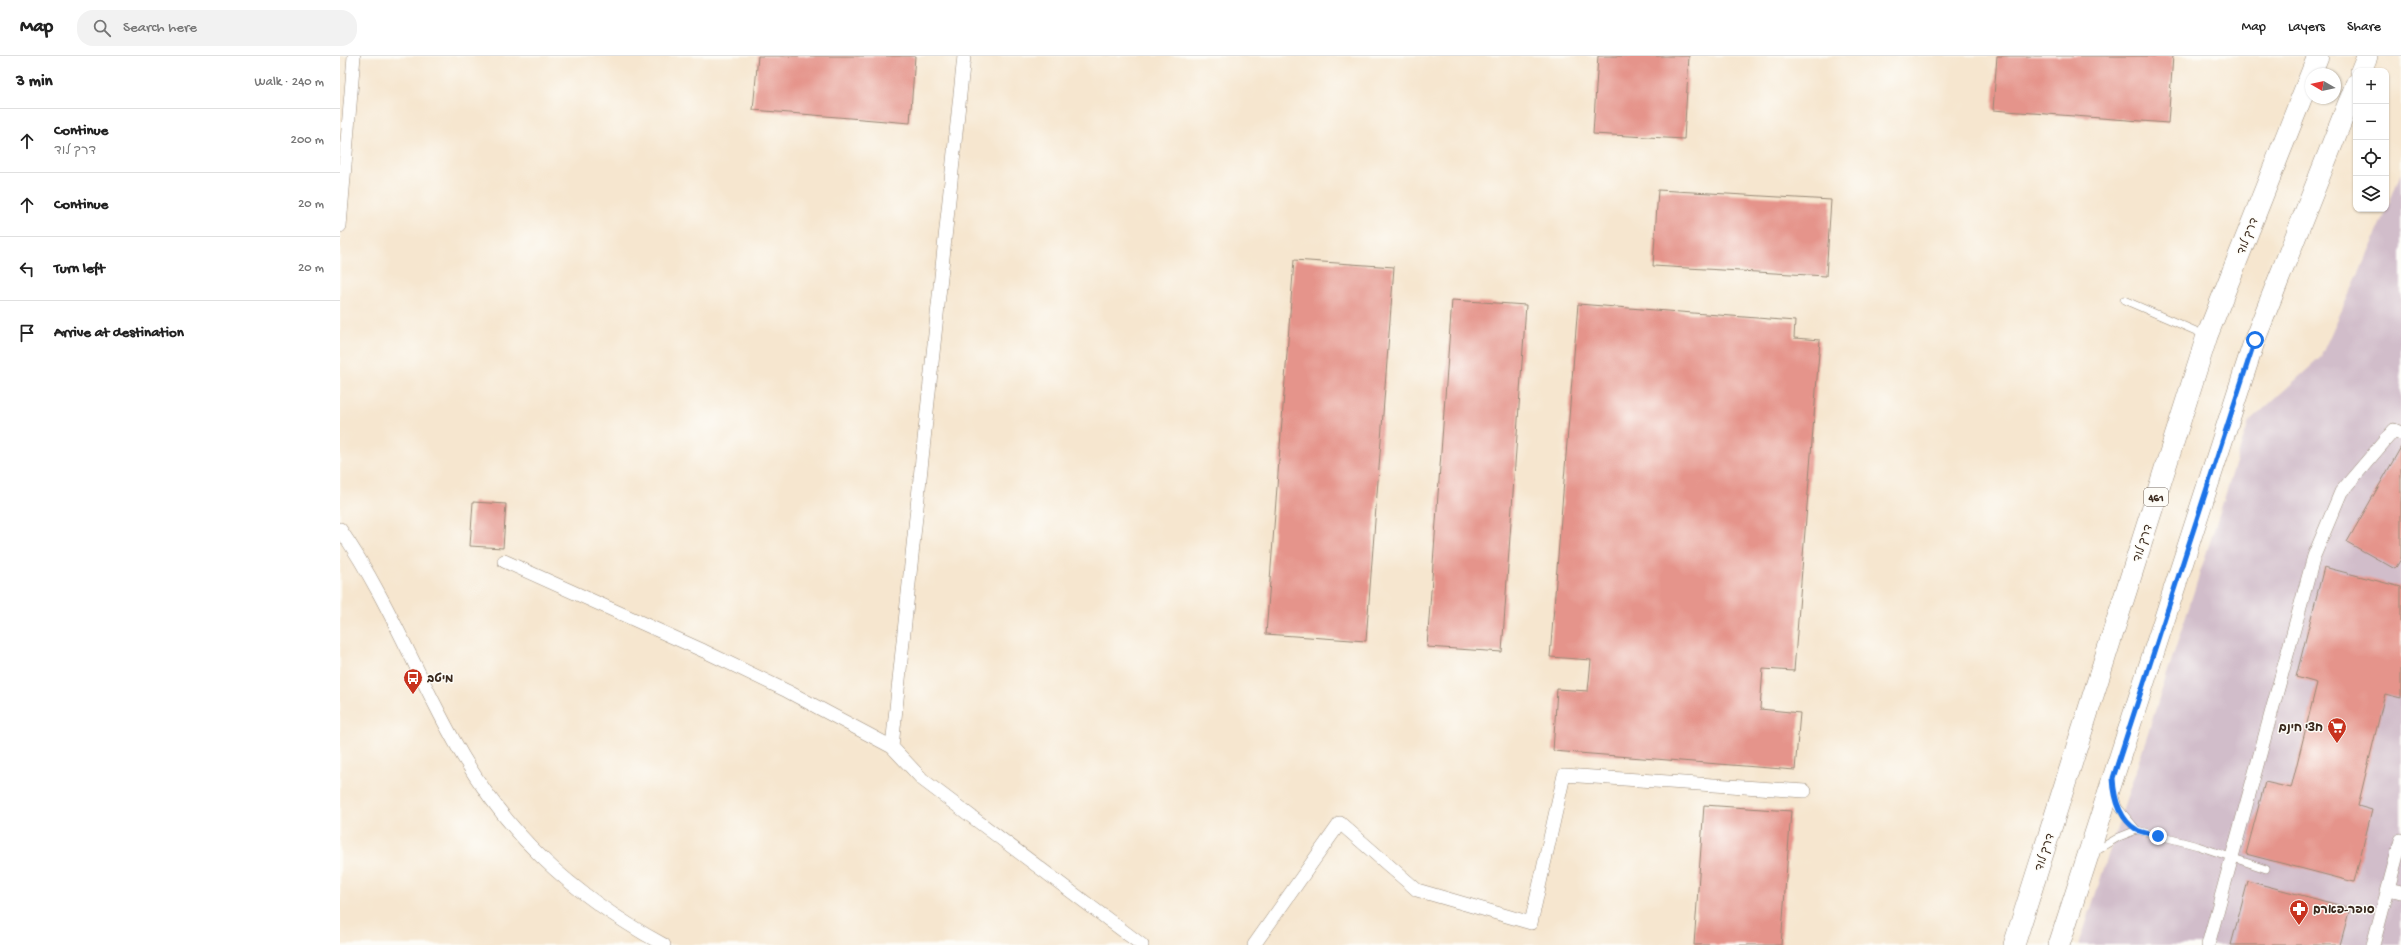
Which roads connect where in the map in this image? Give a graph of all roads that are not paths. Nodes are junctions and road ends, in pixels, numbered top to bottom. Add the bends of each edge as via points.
1 (354, 56) edge
2 (964, 56) edge
3 (2318, 56) edge
4 (2367, 56) edge
5 (2362, 68) edge
6 (2353, 92) edge
7 (340, 226) edge
8 (2124, 300) dead end
9 (2207, 336) junction
10 (2398, 431) edge
11 (340, 529) edge
12 (504, 561) dead end
13 (892, 747) junction
14 (2113, 778) junction
15 (1805, 791) dead end
16 (2137, 830) junction
17 (2401, 840) edge
18 (2087, 856) junction
19 (2232, 858) junction
20 (2266, 869) dead end
21 (2395, 891) edge
22 (664, 945) edge
23 (1142, 945) edge
24 (1254, 945) edge
25 (2014, 945) edge
26 (2059, 945) edge
27 (2208, 945) edge
28 (2373, 945) edge

1 - 7 street
2 - 13 street
3 - 9 main road, דרך לוד / 461
4 - 5 main road
6 - 14 main road via 2255,340
8 - 9 lane
9 - 25 main road, דרך לוד / 461
10 - 19 street via 2341,492 2314,556
11 - 22 street via 370,577 452,738 497,807 555,872 601,908
12 - 13 street via 704,651
13 - 23 street via 923,780
14 - 16 lane via 2118,807
14 - 18 main road
15 - 24 street via 1564,775 1531,923 1417,890 1340,823
16 - 18 lane
16 - 19 lane
17 - 21 street
18 - 26 main road
19 - 20 lane
19 - 27 street
21 - 28 street

